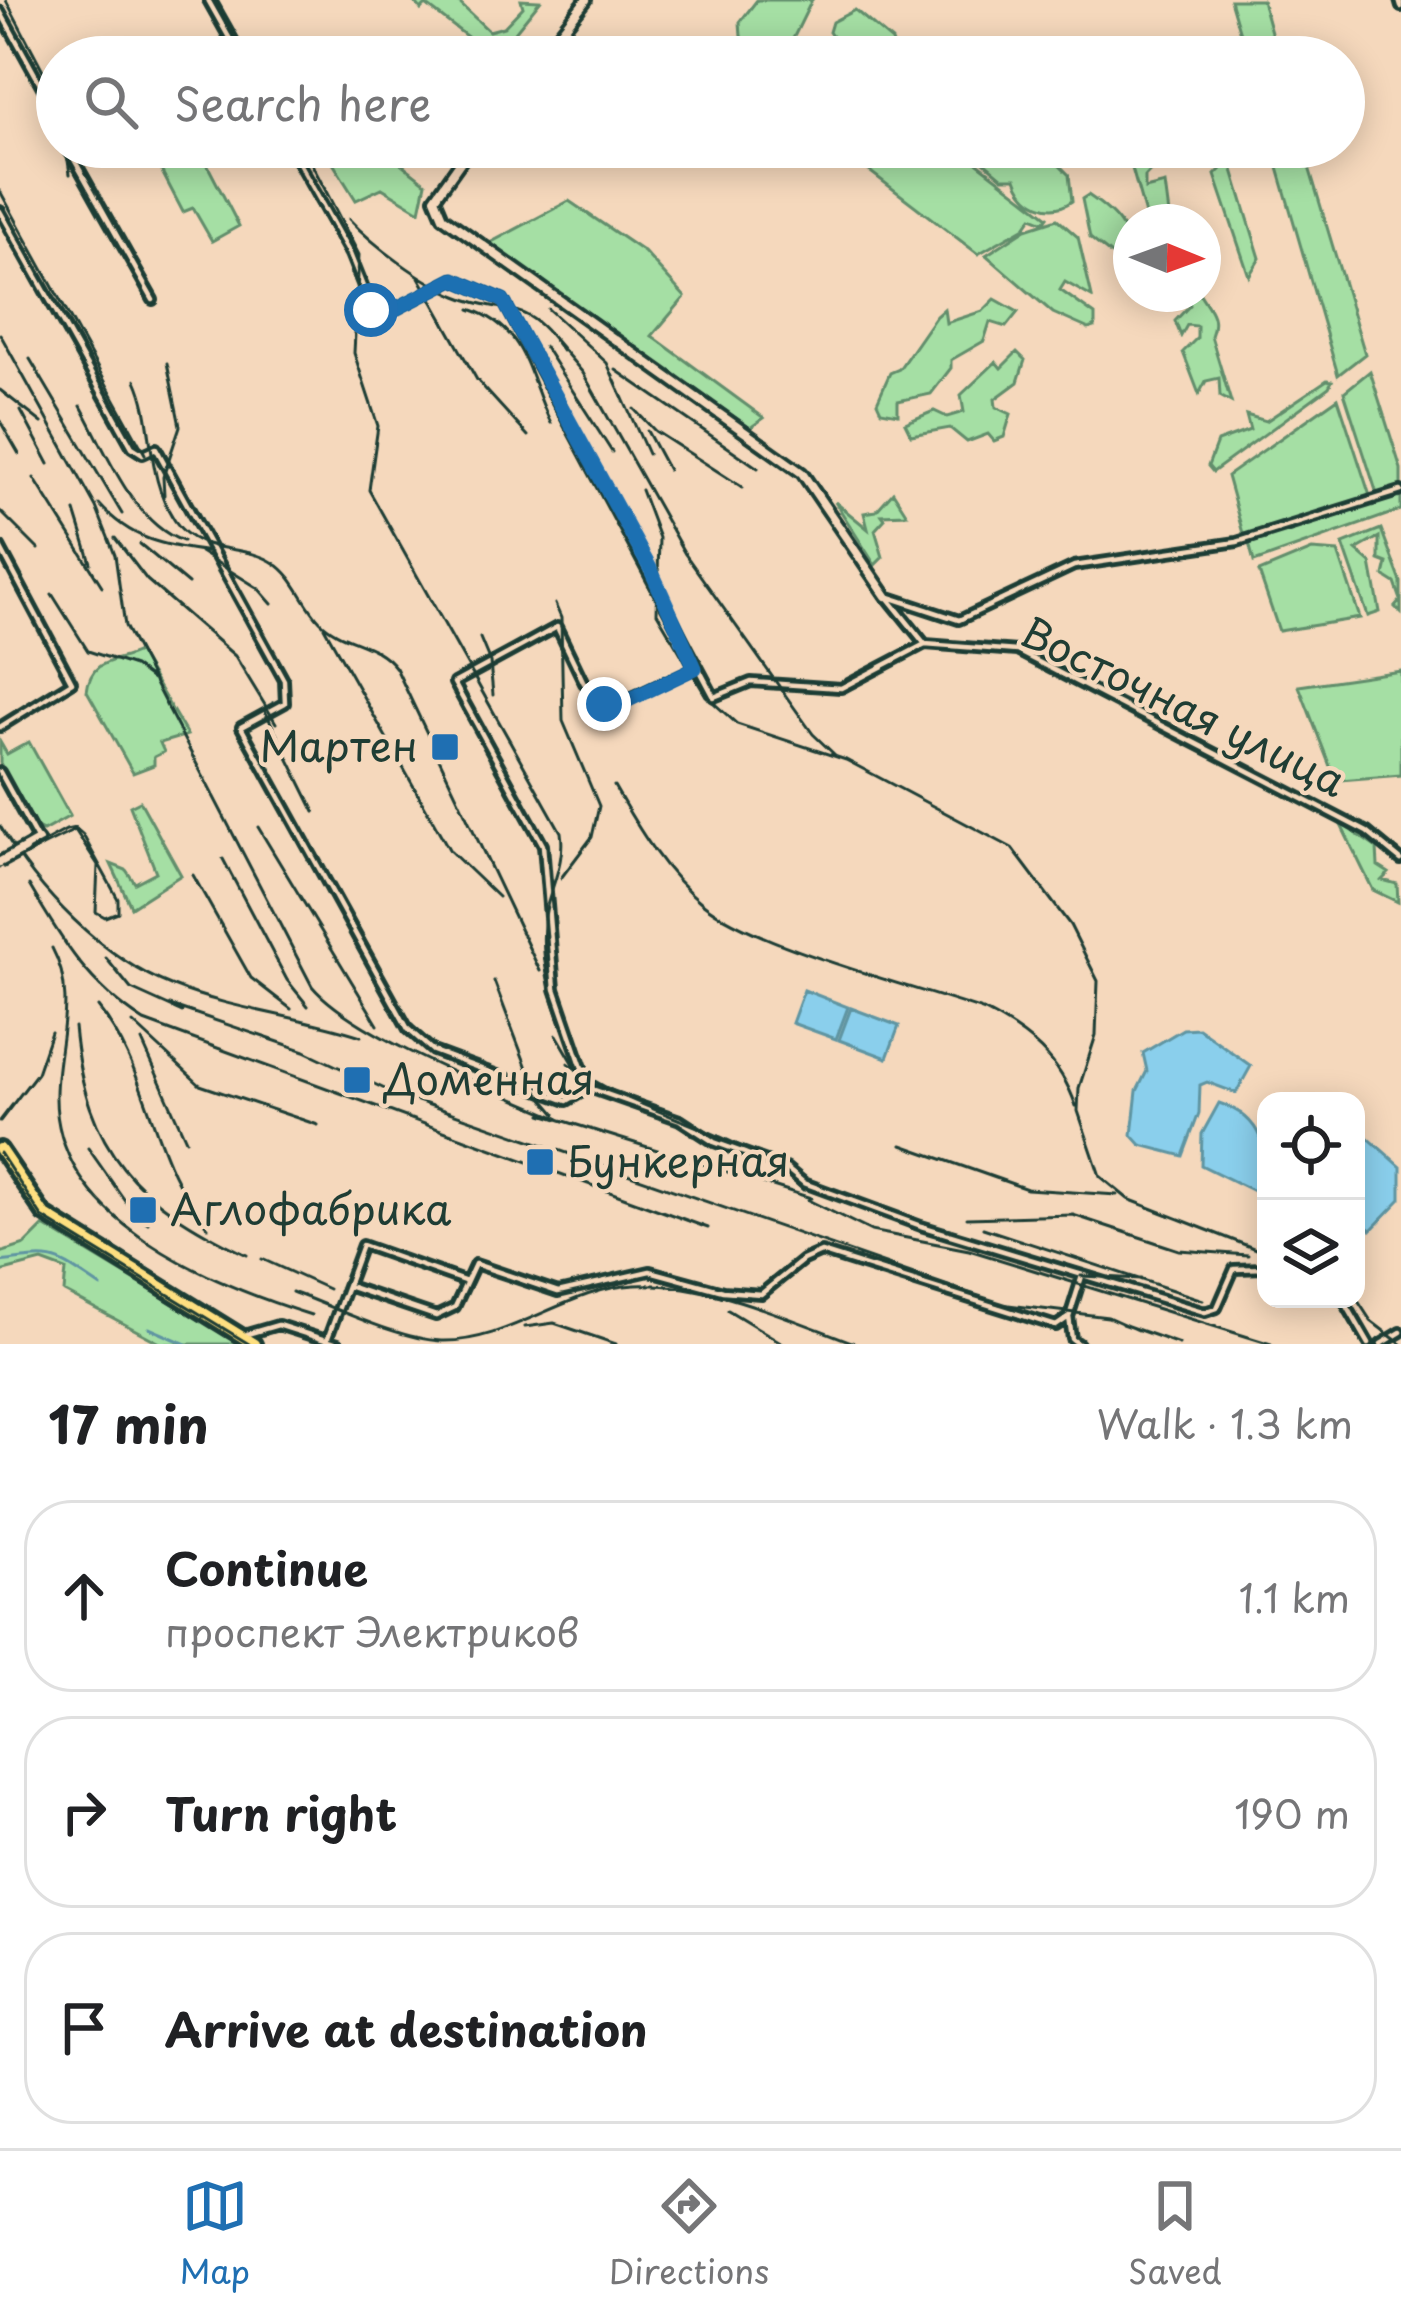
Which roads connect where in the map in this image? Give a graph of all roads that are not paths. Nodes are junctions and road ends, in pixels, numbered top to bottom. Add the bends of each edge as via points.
1 (208, 0) edge
2 (586, 0) edge
3 (0, 11) edge
4 (228, 36) edge
5 (558, 36) edge
6 (36, 76) edge
7 (80, 168) edge
8 (302, 168) edge
9 (456, 168) edge
10 (0, 211) edge
11 (153, 300) dead end
12 (1401, 491) edge
13 (0, 547) edge
14 (886, 596) junction
15 (925, 644) junction
16 (695, 668) junction
17 (0, 727) edge
18 (0, 772) edge
19 (38, 841) joint
20 (1401, 860) edge
21 (0, 862) edge
22 (590, 1088) junction
23 (0, 1149) edge
24 (1257, 1268) edge
25 (1082, 1276) junction
26 (464, 1281) junction
27 (348, 1286) junction
28 (1348, 1308) edge
29 (1069, 1318) junction
30 (1401, 1332) edge
31 (249, 1340) edge
32 (327, 1340) junction
33 (338, 1344) edge
34 (1078, 1344) edge
35 (1369, 1344) edge
36 (1381, 1344) edge

1 - 4 street
2 - 5 street
3 - 6 street
7 - 11 street
8 - 16 street via 376,319 454,279 503,300 651,570
9 - 14 street via 435,198 443,217 802,473
10 - 22 street via 136,452 157,448 288,689 285,703 242,728 417,1039 567,1101
12 - 14 street via 1237,542 1074,566 959,620
13 - 17 street via 67,665 68,688
14 - 15 street
15 - 16 street via 828,691 752,682 714,697
15 - 20 street, Восточная улица via 1017,651 1366,832
16 - 22 street via 611,707 584,683 557,628 454,683 543,845 555,988
18 - 19 street
19 - 21 street, bridge
22 - 25 street via 680,1120 804,1183
23 - 31 main road via 44,1214
24 - 25 street via 1234,1269 1211,1312
25 - 29 street
26 - 27 street via 443,1316
26 - 27 street via 362,1245
26 - 29 street via 469,1268 484,1264 558,1292 650,1271 761,1294 821,1252 1047,1326
27 - 32 street
28 - 35 street
29 - 34 street
30 - 36 street
31 - 32 street via 278,1325
32 - 33 street

